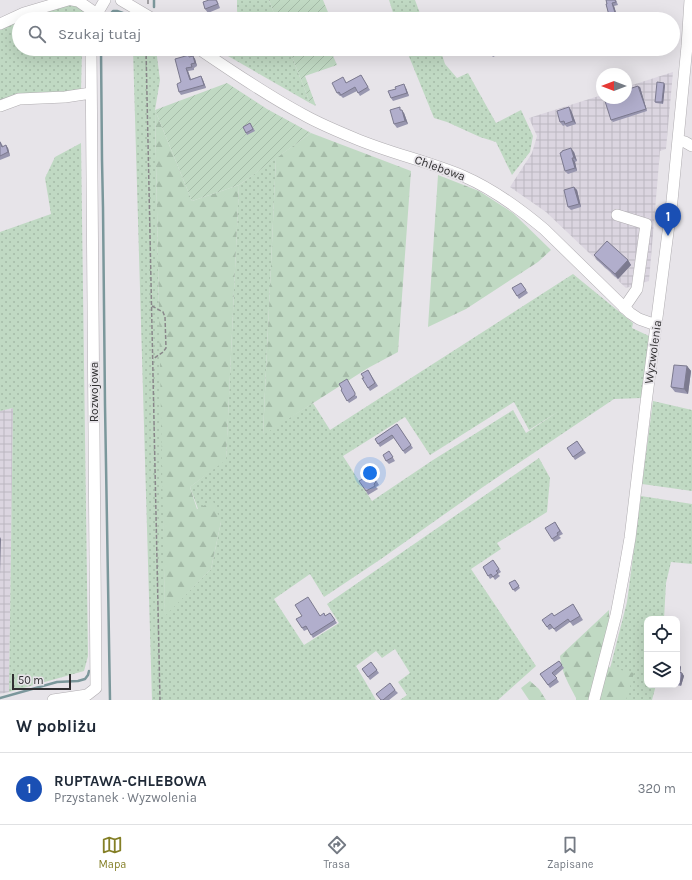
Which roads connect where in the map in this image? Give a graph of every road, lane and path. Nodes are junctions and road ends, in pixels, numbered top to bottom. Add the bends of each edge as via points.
1 (68, 0) edge
2 (72, 0) edge
3 (105, 0) edge
4 (121, 0) edge
5 (690, 0) edge
6 (30, 12) edge
7 (91, 12) edge
8 (98, 12) edge
9 (141, 12) edge
10 (12, 19) edge
11 (0, 24) edge
12 (91, 56) edge
13 (146, 56) edge
14 (210, 56) edge
15 (91, 93) junction
16 (0, 106) edge
17 (678, 140) junction
18 (692, 146) edge
19 (617, 216) dead end
20 (152, 306) junction
21 (624, 308) junction
22 (656, 325) junction
23 (153, 360) junction
24 (53, 700) edge
25 (160, 700) edge
26 (594, 700) edge

1 - 6 street
2 - 7 street via 78,1
3 - 8 street
4 - 9 street
5 - 17 street, Wyzwolenia
10 - 11 street
12 - 15 street, Rozwojowa
13 - 20 path
14 - 21 street, Chlebowa via 267,94 319,123 363,142 462,176 500,196 544,229
15 - 16 street via 19,99
15 - 24 street, Rozwojowa via 96,688 87,694
17 - 18 street
17 - 22 street, Wyzwolenia
19 - 21 street via 646,224 637,288
20 - 23 path
20 - 23 path via 163,312 166,319 166,348
21 - 22 street, Chlebowa via 639,319
22 - 26 street, Wyzwolenia via 630,538 613,626
23 - 25 path

